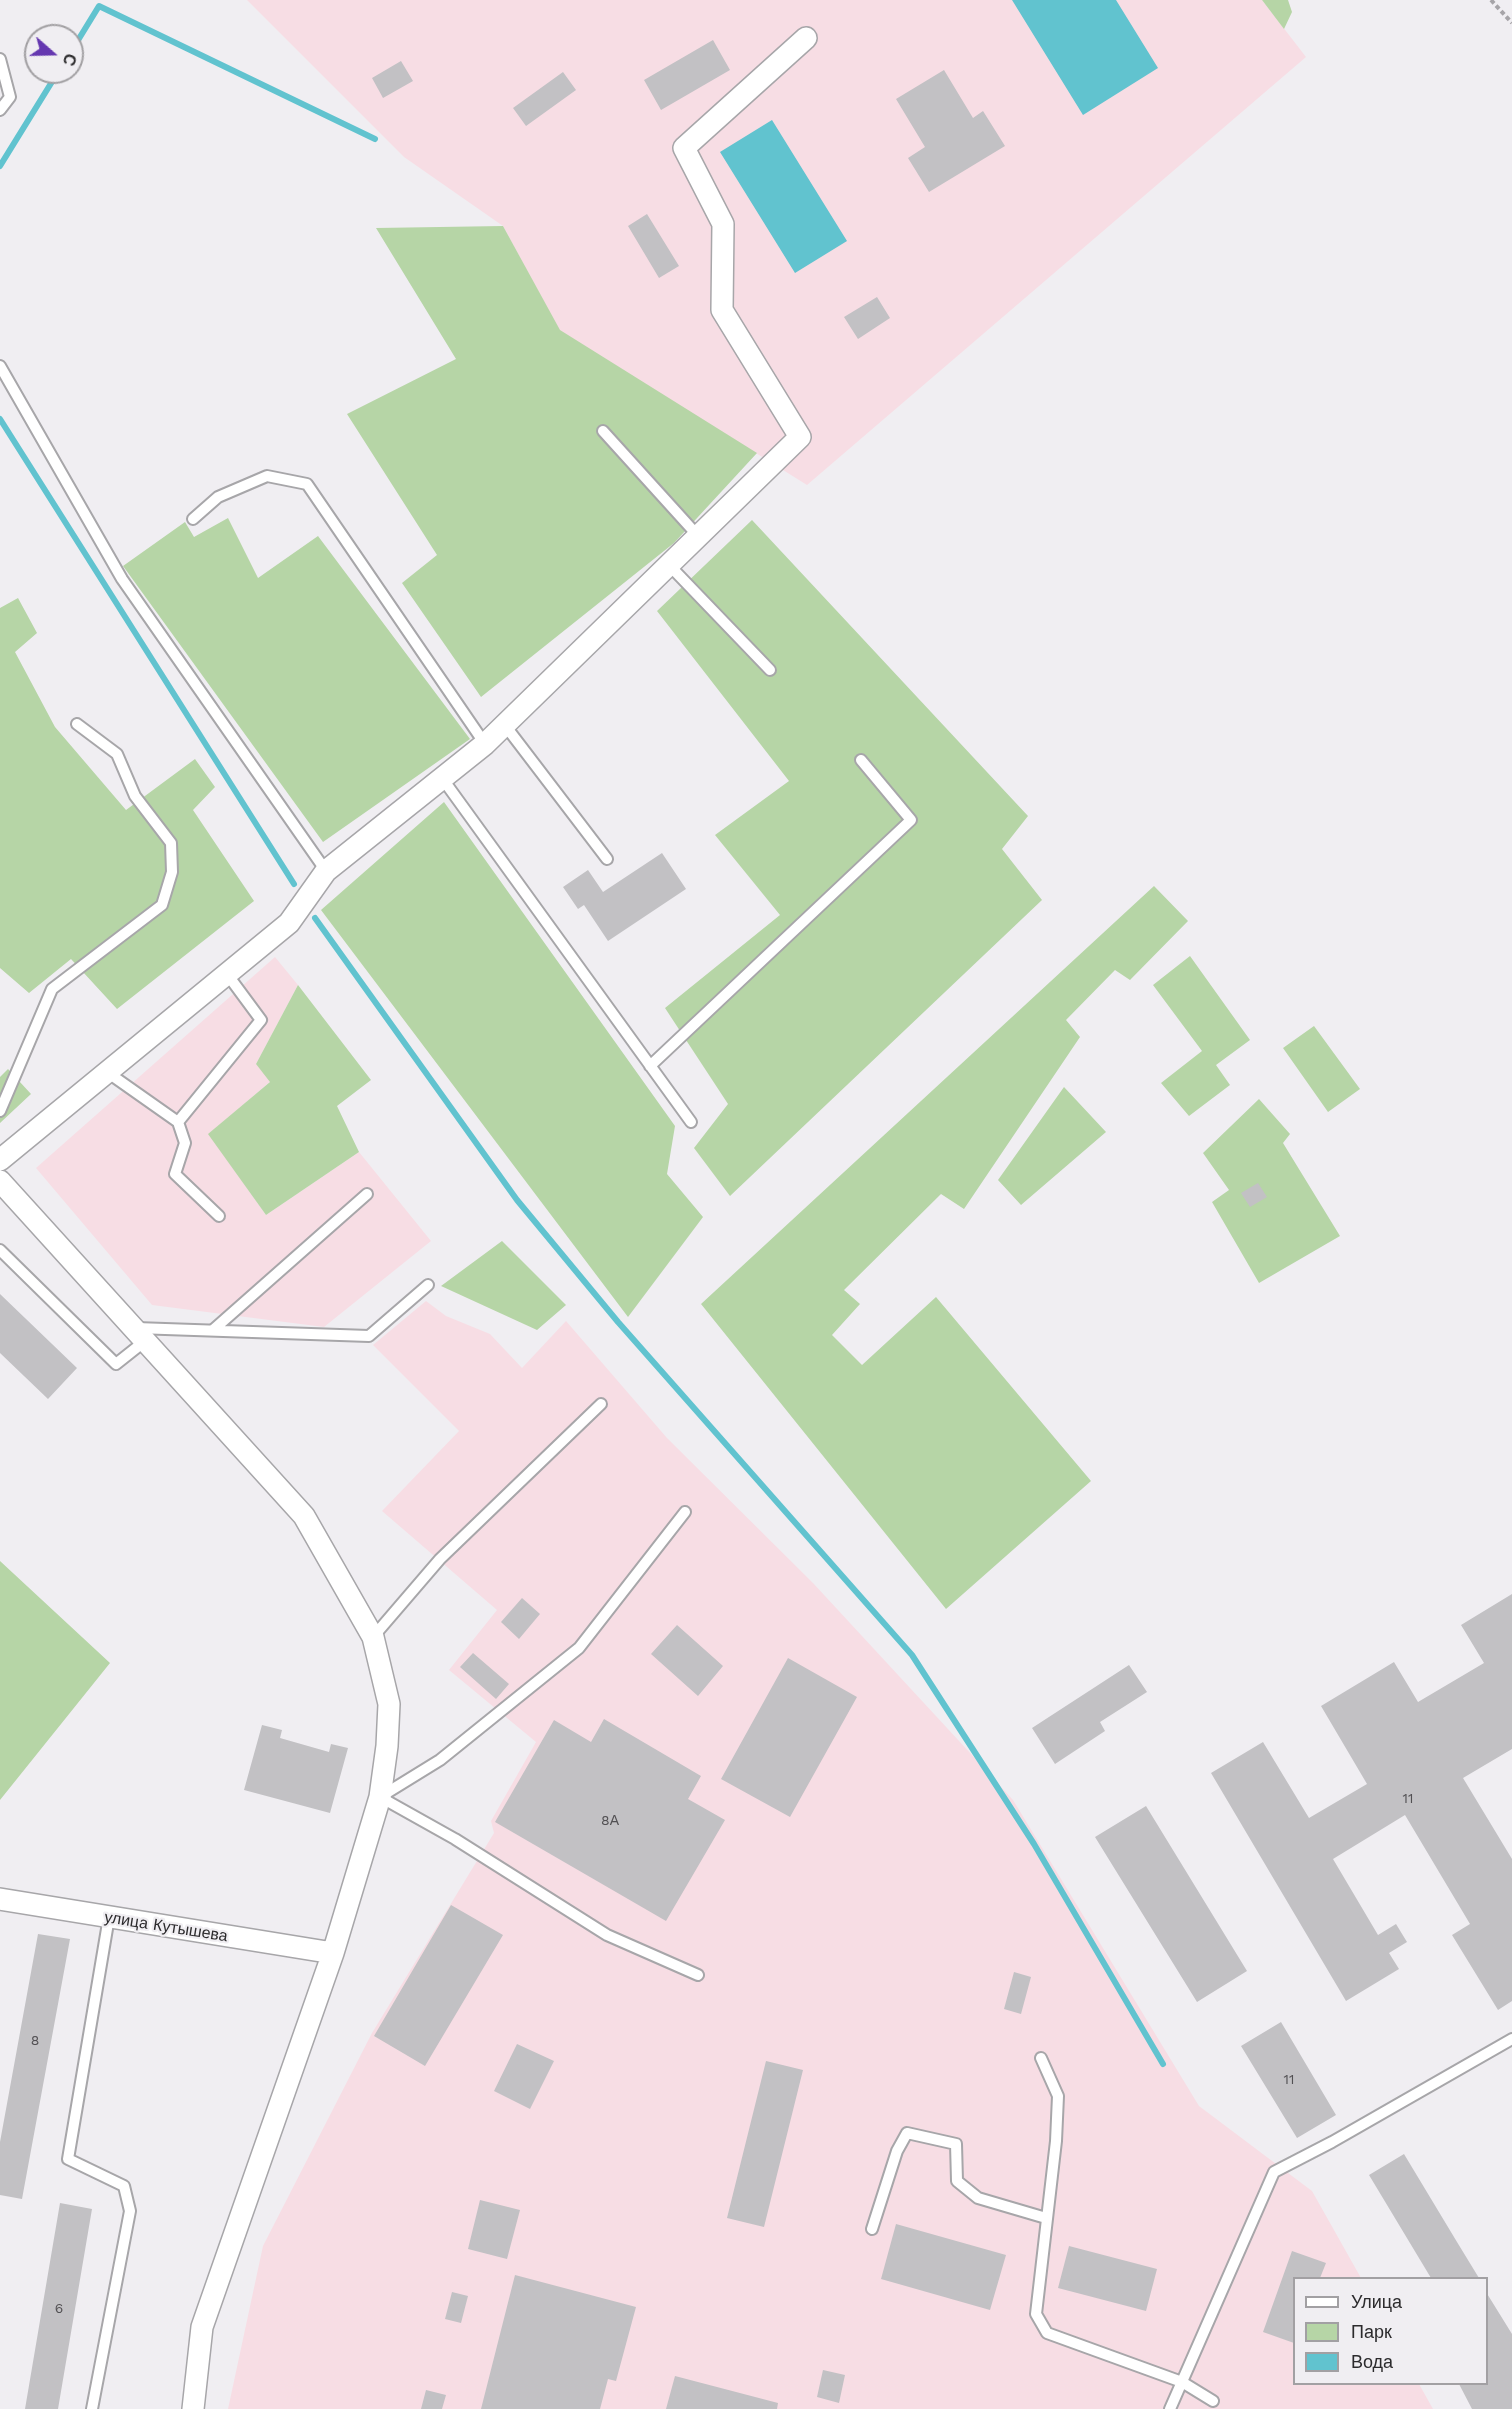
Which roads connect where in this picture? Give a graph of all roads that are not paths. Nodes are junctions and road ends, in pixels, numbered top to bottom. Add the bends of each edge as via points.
1 (806, 38) dead end
2 (0, 59) edge
3 (0, 110) edge
4 (0, 366) edge
5 (603, 431) dead end
6 (193, 519) dead end
7 (699, 537) junction
8 (670, 566) junction
9 (770, 670) dead end
10 (77, 724) dead end
11 (504, 724) junction
12 (485, 744) junction
13 (861, 760) dead end
14 (442, 778) junction
15 (607, 860) dead end
16 (326, 871) junction
17 (227, 974) junction
18 (650, 1066) junction
19 (107, 1072) junction
20 (0, 1111) edge
21 (178, 1122) junction
22 (691, 1122) dead end
23 (0, 1160) edge
24 (0, 1181) edge
25 (367, 1194) dead end
26 (219, 1216) dead end
27 (0, 1250) edge
28 (428, 1285) dead end
29 (213, 1330) junction
30 (139, 1334) junction
31 (601, 1404) dead end
32 (685, 1512) dead end
33 (373, 1637) junction
34 (380, 1797) junction
35 (0, 1899) edge
36 (109, 1917) junction
37 (333, 1953) junction
38 (698, 1975) dead end
39 (1512, 2040) edge
40 (1041, 2058) dead end
41 (1046, 2218) junction
42 (873, 2229) dead end
43 (1182, 2382) junction
44 (1213, 2401) dead end
45 (92, 2409) edge
46 (193, 2409) edge
47 (1170, 2409) edge

1 - 7 street via 684,148 723,224 722,310 801,436
2 - 3 lane via 10,97
4 - 16 lane via 122,579
5 - 7 lane
6 - 12 lane via 218,497 267,476 307,484
7 - 8 street
8 - 9 lane
8 - 11 street
10 - 20 lane via 117,754 135,796 171,843 172,872 162,905 52,989
11 - 12 street
11 - 15 lane
12 - 14 street
13 - 18 lane via 911,820
14 - 16 street
14 - 18 lane
16 - 17 street via 289,923
17 - 19 street
17 - 21 lane via 261,1020
18 - 22 lane
19 - 21 lane
19 - 23 street
21 - 26 lane via 185,1143 175,1174
24 - 30 street
25 - 29 lane
27 - 30 lane via 116,1364
28 - 29 lane via 369,1336
29 - 30 lane
30 - 33 street via 304,1516
31 - 33 lane via 440,1559
32 - 34 lane via 579,1648 440,1760
33 - 34 street via 389,1704
34 - 37 street
34 - 38 lane via 607,1935
35 - 36 street, улица Кутышева
36 - 37 street, улица Кутышева
36 - 45 lane via 68,2159 124,2186 130,2211
37 - 46 street via 202,2326
39 - 43 lane via 1274,2172
40 - 41 lane via 1058,2096
41 - 42 lane via 978,2198 957,2181 957,2144 907,2133 897,2151
41 - 43 lane via 1036,2314 1047,2333
43 - 44 lane
43 - 47 lane

